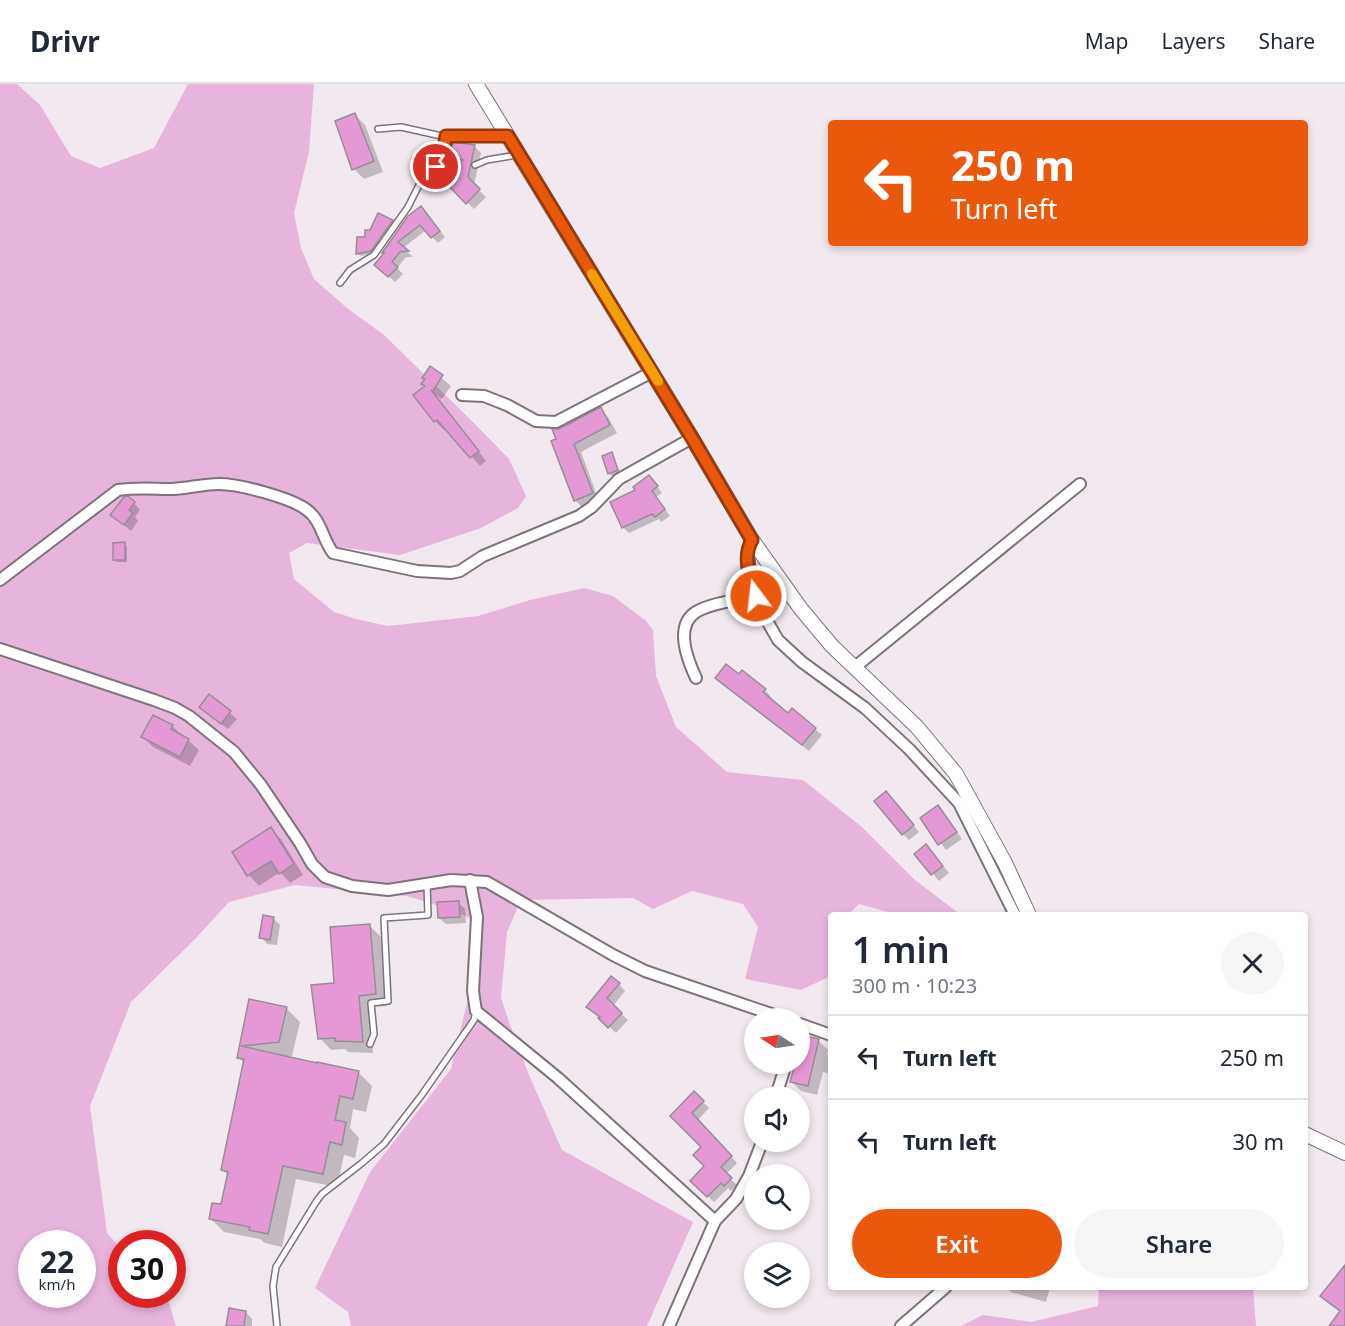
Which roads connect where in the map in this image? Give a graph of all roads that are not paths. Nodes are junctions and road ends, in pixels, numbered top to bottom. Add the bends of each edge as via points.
1 (476, 84) edge
2 (378, 129) dead end
3 (446, 136) junction
4 (508, 136) junction
5 (519, 155) junction
6 (475, 165) dead end
7 (340, 283) dead end
8 (652, 372) junction
9 (462, 395) dead end
10 (692, 438) junction
11 (1080, 484) dead end
12 (752, 540) junction
13 (0, 580) edge
14 (756, 596) junction
15 (0, 649) edge
16 (855, 667) junction
17 (696, 678) dead end
18 (470, 880) junction
19 (427, 883) junction
20 (1014, 912) edge
21 (1028, 912) edge
22 (754, 1008) edge
23 (476, 1011) junction
24 (810, 1028) edge
25 (828, 1034) edge
26 (370, 1044) dead end
27 (1308, 1135) edge
28 (758, 1152) edge
29 (1345, 1153) edge
30 (716, 1221) junction
31 (943, 1290) edge
32 (277, 1326) edge
33 (669, 1326) edge
34 (901, 1326) edge

1 - 4 street
2 - 3 lane via 401,127
3 - 4 lane
3 - 7 lane via 442,162 421,181 374,255 350,270
4 - 5 street
5 - 6 lane
5 - 8 street
8 - 9 street via 556,422 536,421 484,396
8 - 10 street
10 - 12 street
10 - 13 street via 619,479 579,516 483,556 460,572 417,571 333,553 307,510 261,492 220,484 118,490
11 - 16 street
12 - 14 street via 747,563
12 - 16 street via 801,609
14 - 17 street via 703,609 691,616 684,643
14 - 20 street via 778,640 865,708 959,803
15 - 19 street via 154,700 189,716 234,752 325,877 352,886 388,890
16 - 21 street via 917,727 956,774
18 - 19 street
18 - 22 street via 487,882 645,971
18 - 23 street via 477,917
19 - 26 lane via 428,915 384,918 388,1001 371,1003 374,1034
23 - 30 street via 558,1078
23 - 32 lane via 474,1020 384,1144 322,1194 293,1238 276,1267 273,1286
24 - 25 street
27 - 29 street
28 - 30 street via 736,1198
30 - 33 street
31 - 34 street

